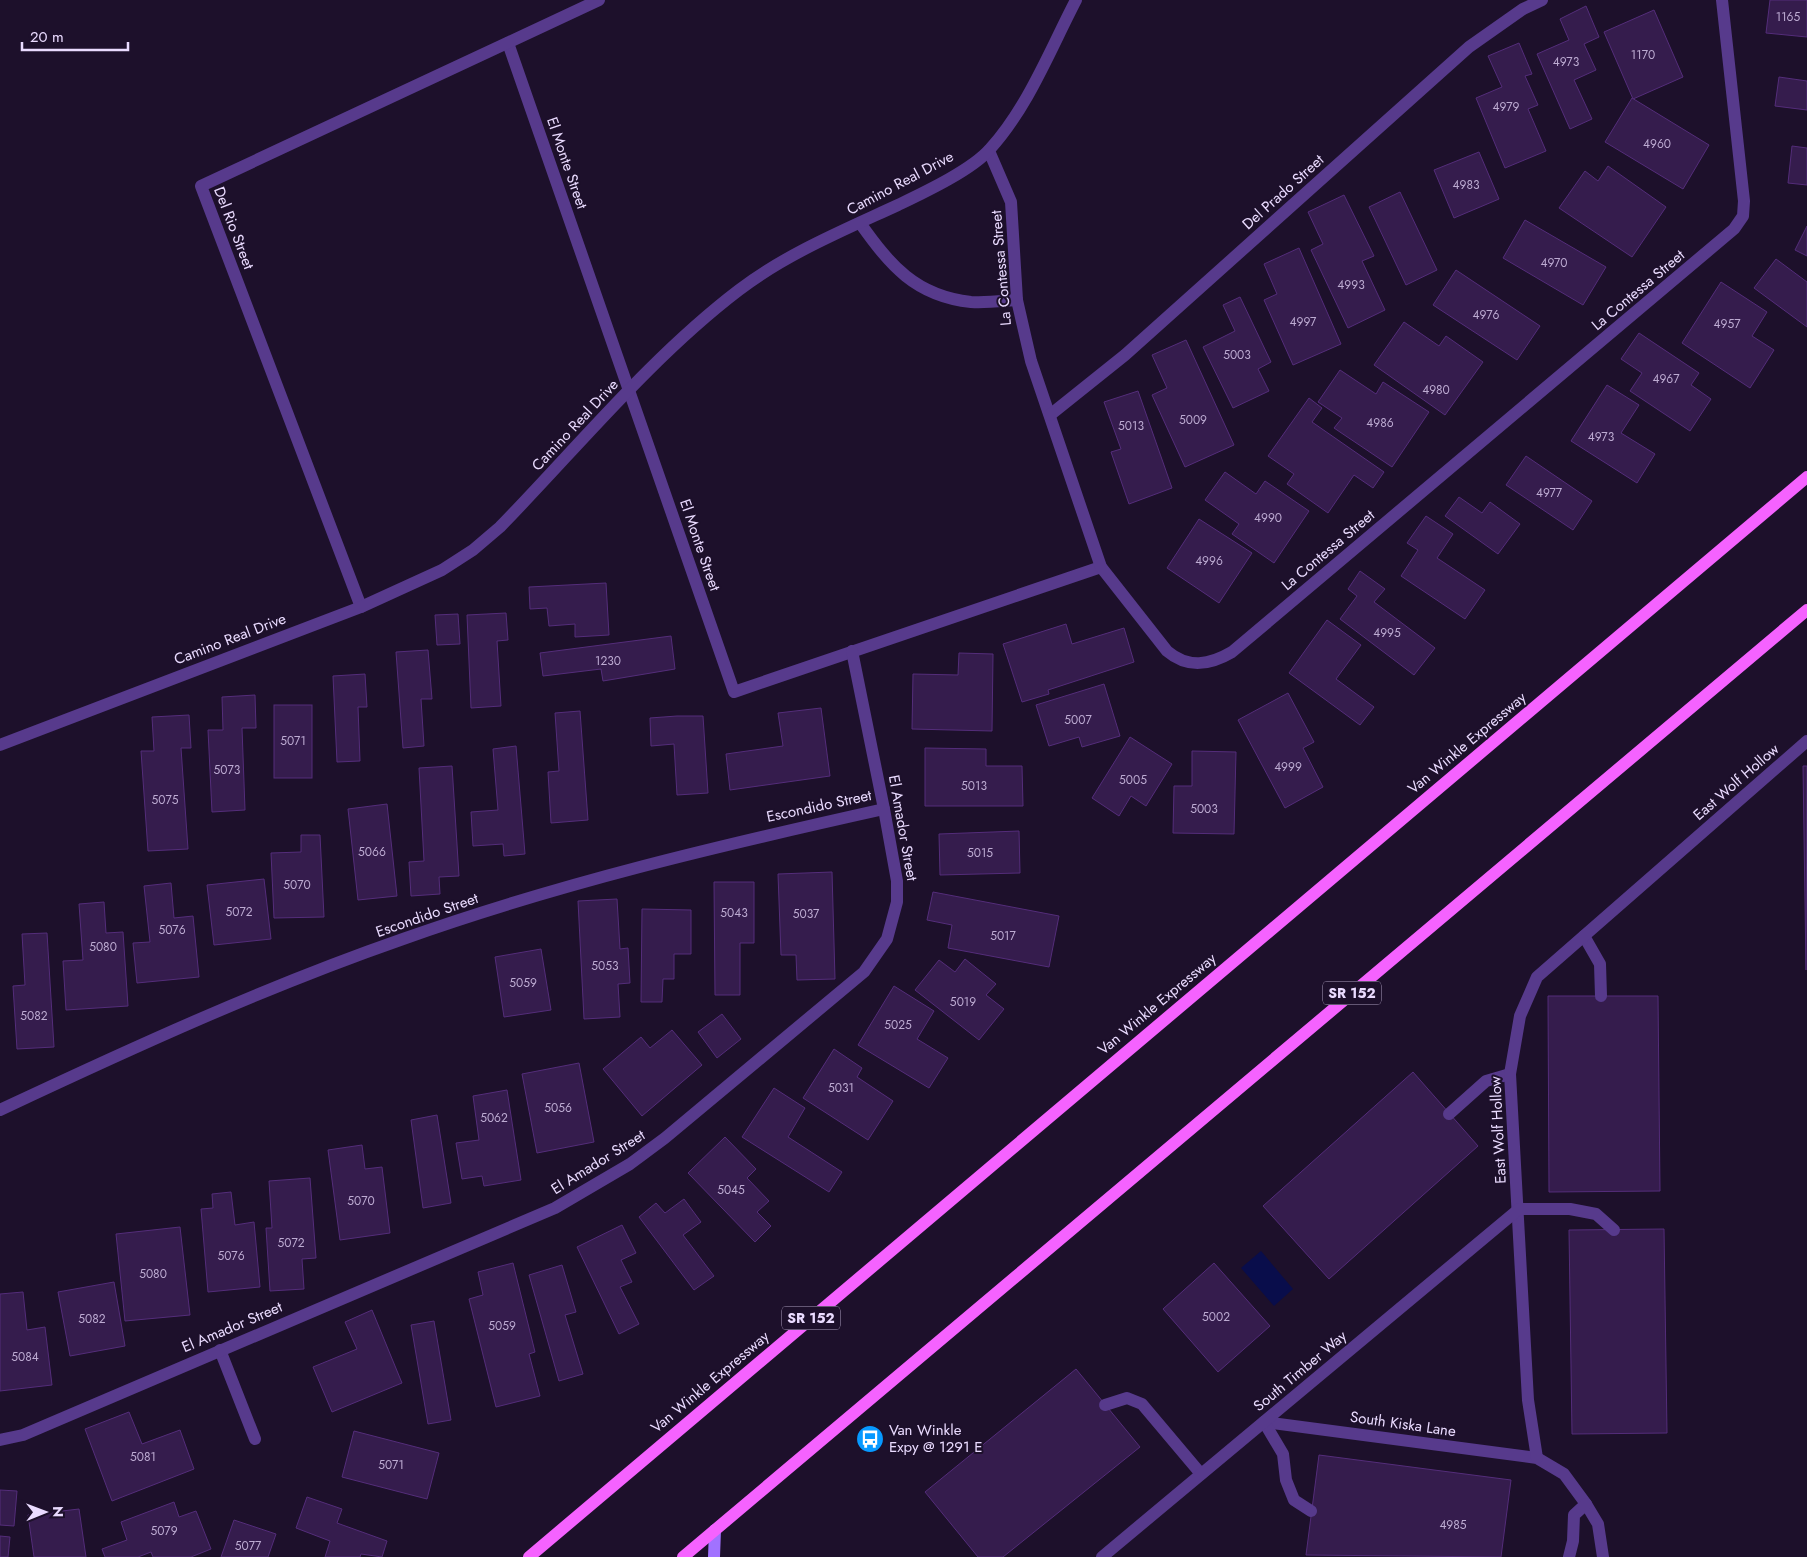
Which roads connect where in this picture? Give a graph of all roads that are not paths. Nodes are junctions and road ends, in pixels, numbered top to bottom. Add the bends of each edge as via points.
1 (599, 0) edge
2 (1076, 0) edge
3 (1542, 0) edge
4 (1722, 0) edge
5 (508, 43) junction
6 (989, 151) junction
7 (860, 222) junction
8 (1017, 300) junction
9 (629, 391) junction
10 (1050, 415) junction
11 (1807, 477) edge
12 (1101, 567) junction
13 (361, 607) junction
14 (1807, 610) edge
15 (852, 652) junction
16 (1807, 742) edge
17 (0, 745) edge
18 (884, 809) junction
19 (1584, 936) junction
20 (1601, 996) dead end
21 (1510, 1074) junction
22 (0, 1110) edge
23 (1449, 1114) dead end
24 (1518, 1209) junction
25 (1614, 1230) dead end
26 (220, 1350) junction
27 (1105, 1405) dead end
28 (1264, 1422) junction
29 (255, 1439) dead end
30 (0, 1440) edge
31 (1537, 1458) junction
32 (1201, 1474) junction
33 (1586, 1504) junction
34 (1311, 1511) dead end
35 (714, 1530) junction
36 (529, 1557) edge
37 (683, 1557) edge
38 (714, 1557) edge
39 (1102, 1557) edge
40 (1569, 1557) edge
41 (1603, 1557) edge

1 - 5 street, Del Rio Street
2 - 6 street, Camino Real Drive via 1011,124
3 - 10 street, Del Prado Street via 1523,9 1469,47 1125,356
4 - 12 street, La Contessa Street via 1744,201 1743,216 1721,242 1221,658 1198,664 1176,659
5 - 9 street, El Monte Street
5 - 13 street, Del Rio Street via 201,186
6 - 7 street, Camino Real Drive via 953,176
6 - 8 street, La Contessa Street via 1011,202
7 - 8 street via 885,258 903,275 925,288 972,302
7 - 9 street, Camino Real Drive via 741,288 677,341
8 - 10 street, La Contessa Street via 1031,361
9 - 13 street, Camino Real Drive via 500,527 473,550 442,570
9 - 15 street, El Monte Street via 734,692
10 - 12 street, La Contessa Street
11 - 36 main road, Van Winkle Expressway / SR 152
12 - 15 street, El Monte Street
13 - 17 street, Camino Real Drive
14 - 35 main road, SR 152
15 - 18 street, El Amador Street
16 - 19 street, East Wolf Hollow
18 - 22 street, Escondido Street via 728,843 619,872 402,939 258,994
18 - 26 street, El Amador Street via 895,862 897,902 887,939 877,957 864,972 665,1138 630,1164 555,1208
19 - 20 street via 1600,964
19 - 21 street, East Wolf Hollow via 1537,977 1520,1016
21 - 23 street via 1486,1081
21 - 24 street, East Wolf Hollow
24 - 25 street via 1570,1209 1596,1214
24 - 28 street, South Timber Way
24 - 31 street, East Wolf Hollow via 1528,1400
26 - 29 street
26 - 30 street, El Amador Street via 23,1435
27 - 32 street via 1127,1398 1142,1404
28 - 31 street, South Kiska Lane
28 - 32 street, South Timber Way
28 - 34 street via 1283,1454 1286,1480 1294,1500
31 - 33 street via 1564,1474
32 - 39 street, South Timber Way
33 - 40 street via 1574,1515
33 - 41 street via 1598,1524
35 - 37 main road, SR 152
35 - 38 main road

